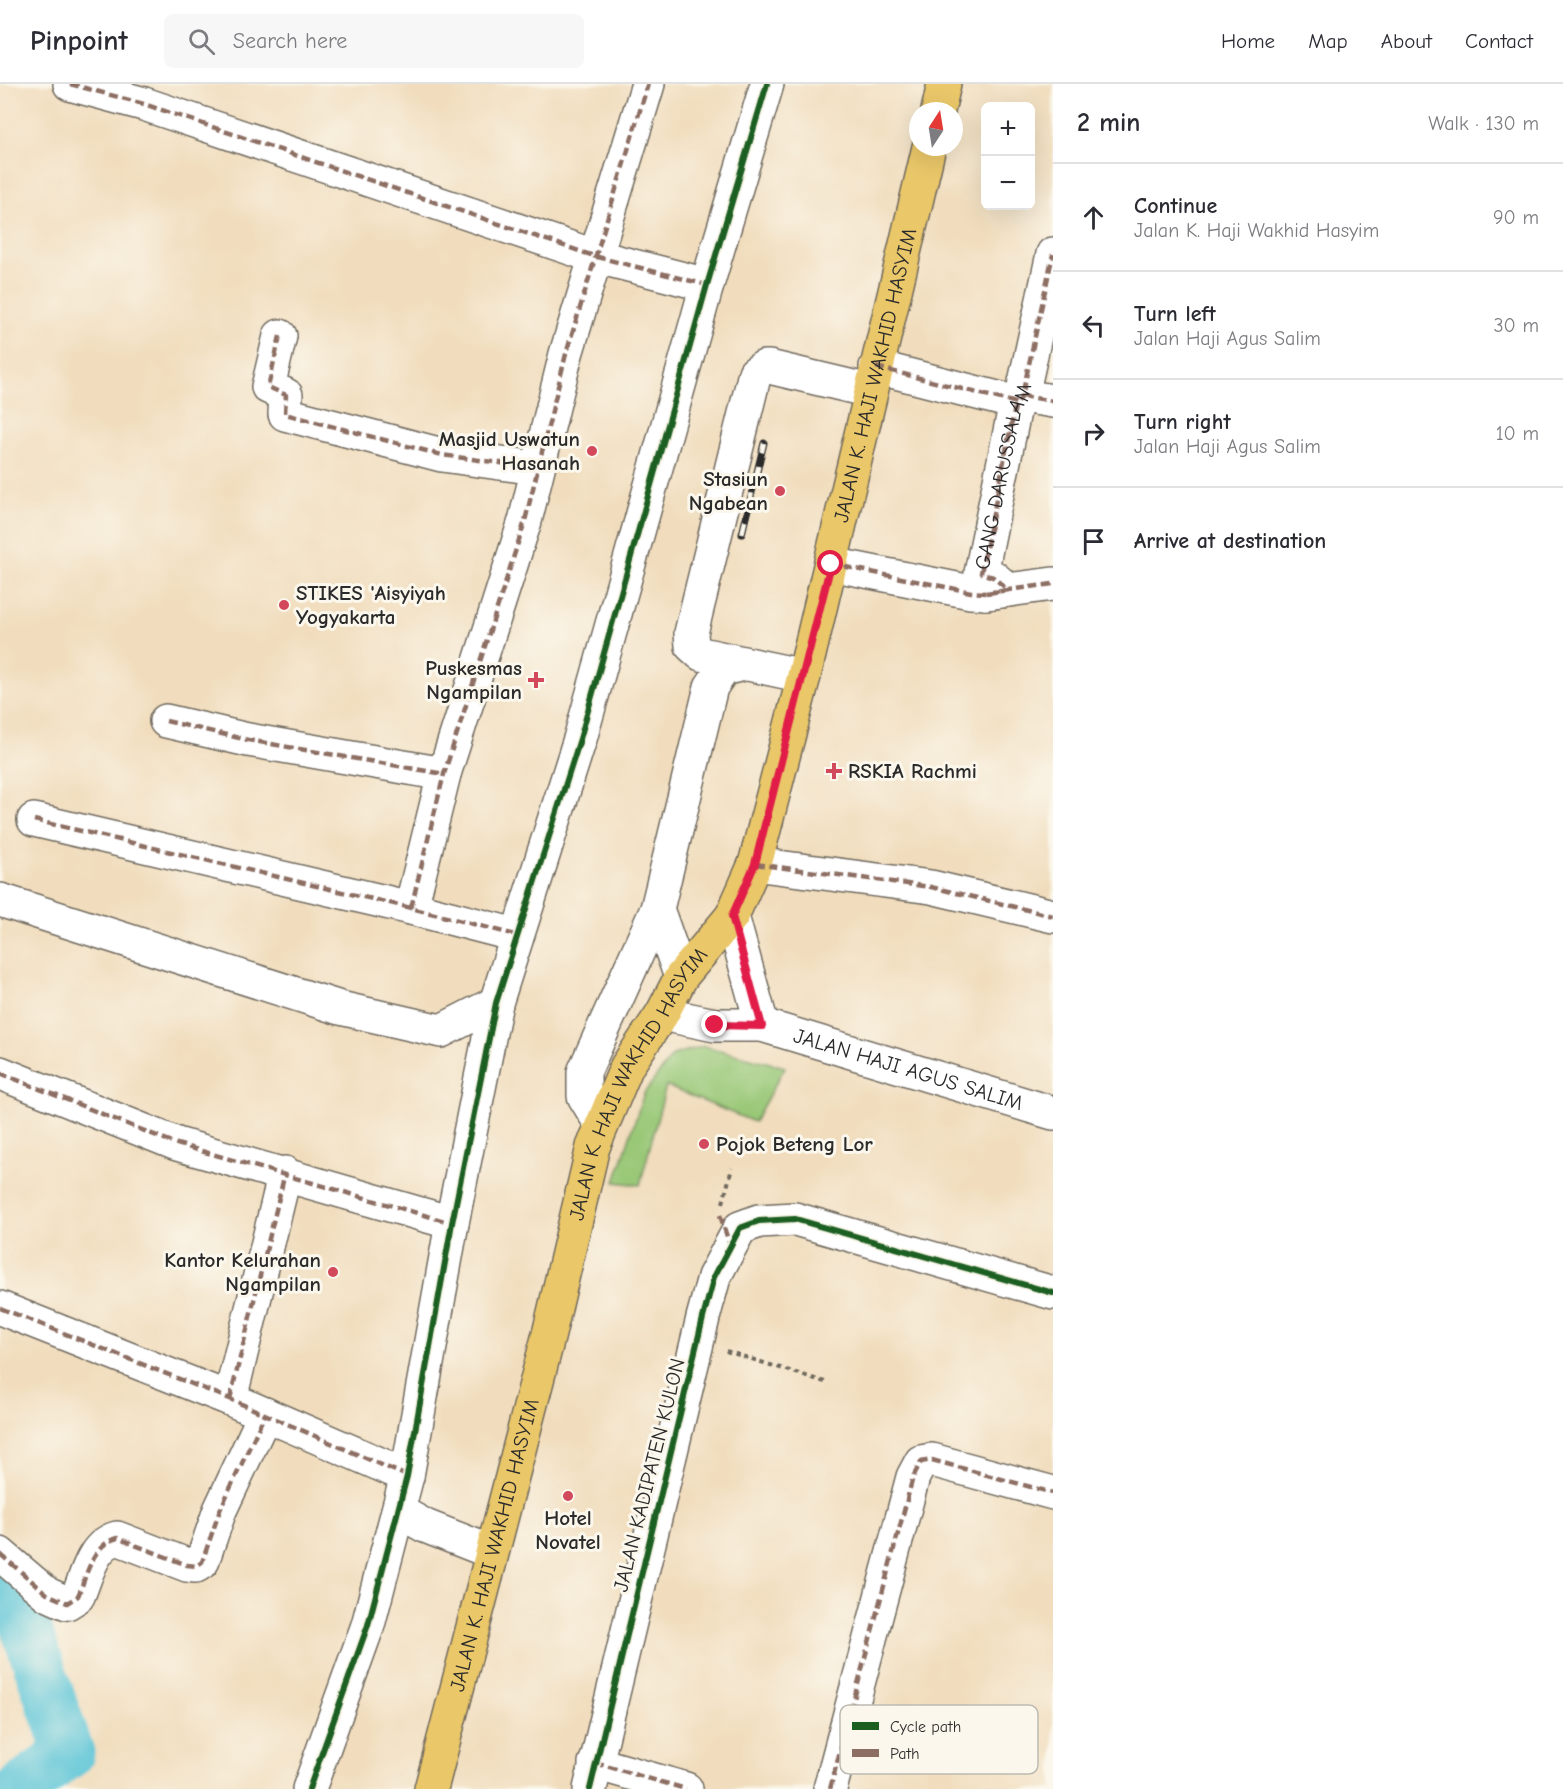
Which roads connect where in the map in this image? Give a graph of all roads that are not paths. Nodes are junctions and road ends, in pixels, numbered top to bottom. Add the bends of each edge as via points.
1 (70, 84) edge
2 (648, 84) edge
3 (767, 84) edge
4 (944, 84) edge
5 (940, 102) edge
6 (927, 156) edge
7 (1053, 254) edge
8 (594, 256) junction
9 (707, 285) junction
10 (280, 336) dead end
11 (873, 379) junction
12 (1031, 400) edge
13 (537, 468) junction
14 (831, 564) junction
15 (1053, 584) edge
16 (997, 591) junction
17 (744, 664) junction
18 (804, 676) junction
19 (166, 721) dead end
20 (444, 774) junction
21 (34, 820) dead end
22 (755, 864) junction
23 (0, 900) edge
24 (411, 908) junction
25 (657, 909) junction
26 (732, 916) junction
27 (1053, 916) edge
28 (516, 935) junction
29 (681, 977) junction
30 (496, 1003) junction
31 (662, 1014) junction
32 (762, 1026) junction
33 (0, 1073) edge
34 (1053, 1113) edge
35 (601, 1124) junction
36 (285, 1173) junction
37 (452, 1223) junction
38 (1053, 1293) edge
39 (0, 1308) edge
40 (230, 1399) junction
41 (265, 1414) junction
42 (407, 1476) junction
43 (1053, 1493) edge
44 (398, 1510) junction
45 (491, 1552) junction
46 (0, 1554) edge
47 (852, 1705) edge
48 (840, 1751) edge
49 (592, 1776) edge
50 (309, 1789) edge
51 (431, 1789) edge
52 (686, 1789) edge
53 (830, 1789) edge

1 - 8 street via 144,104
2 - 8 street
3 - 9 street
4 - 5 main road
6 - 11 main road, JALAN K. HAJI WAKHID HASYIM
7 - 12 street, GANG DARUSSALAM
8 - 9 street
8 - 13 street
9 - 28 street via 580,739
10 - 13 street via 268,387 286,395 285,414 442,455
11 - 12 street
11 - 14 main road, JALAN K. HAJI WAKHID HASYIM
11 - 17 street via 769,367 759,369 752,378 691,640 695,651 701,654
12 - 16 street, GANG DARUSSALAM via 981,573 993,577
13 - 20 street via 525,521
14 - 16 street
14 - 18 main road, JALAN K. HAJI WAKHID HASYIM
15 - 16 street
17 - 18 street
17 - 25 street via 723,669 711,687
18 - 22 main road, JALAN K. HAJI WAKHID HASYIM
19 - 20 street via 248,740
20 - 24 street
21 - 24 street
22 - 26 main road, JALAN K. HAJI WAKHID HASYIM
22 - 27 street via 931,888
23 - 30 street via 340,1008 441,1031
24 - 28 street
25 - 29 street
25 - 35 street via 584,1072 584,1095
26 - 29 main road, JALAN K. HAJI WAKHID HASYIM
26 - 32 street
28 - 30 street
29 - 31 main road, JALAN K. HAJI WAKHID HASYIM
30 - 37 street
31 - 32 street, JALAN HAJI AGUS SALIM via 715,1025
31 - 35 main road, JALAN K. HAJI WAKHID HASYIM via 627,1066
32 - 34 street, JALAN HAJI AGUS SALIM
33 - 36 street via 177,1144
35 - 45 main road, JALAN K. HAJI WAKHID HASYIM
36 - 37 street
36 - 40 street
37 - 42 street
38 - 49 street, JALAN KADIPATEN KULON via 795,1219 759,1221 740,1228 714,1277
39 - 40 street
40 - 41 street
41 - 42 street
41 - 46 street via 220,1510 202,1562 196,1566 117,1538 109,1540 91,1561 78,1596 67,1603 47,1594
42 - 44 street
43 - 47 street via 932,1460 921,1462 913,1477
44 - 45 street via 425,1526
44 - 50 street via 368,1625
45 - 51 main road, JALAN K. HAJI WAKHID HASYIM
48 - 53 street
49 - 52 street

